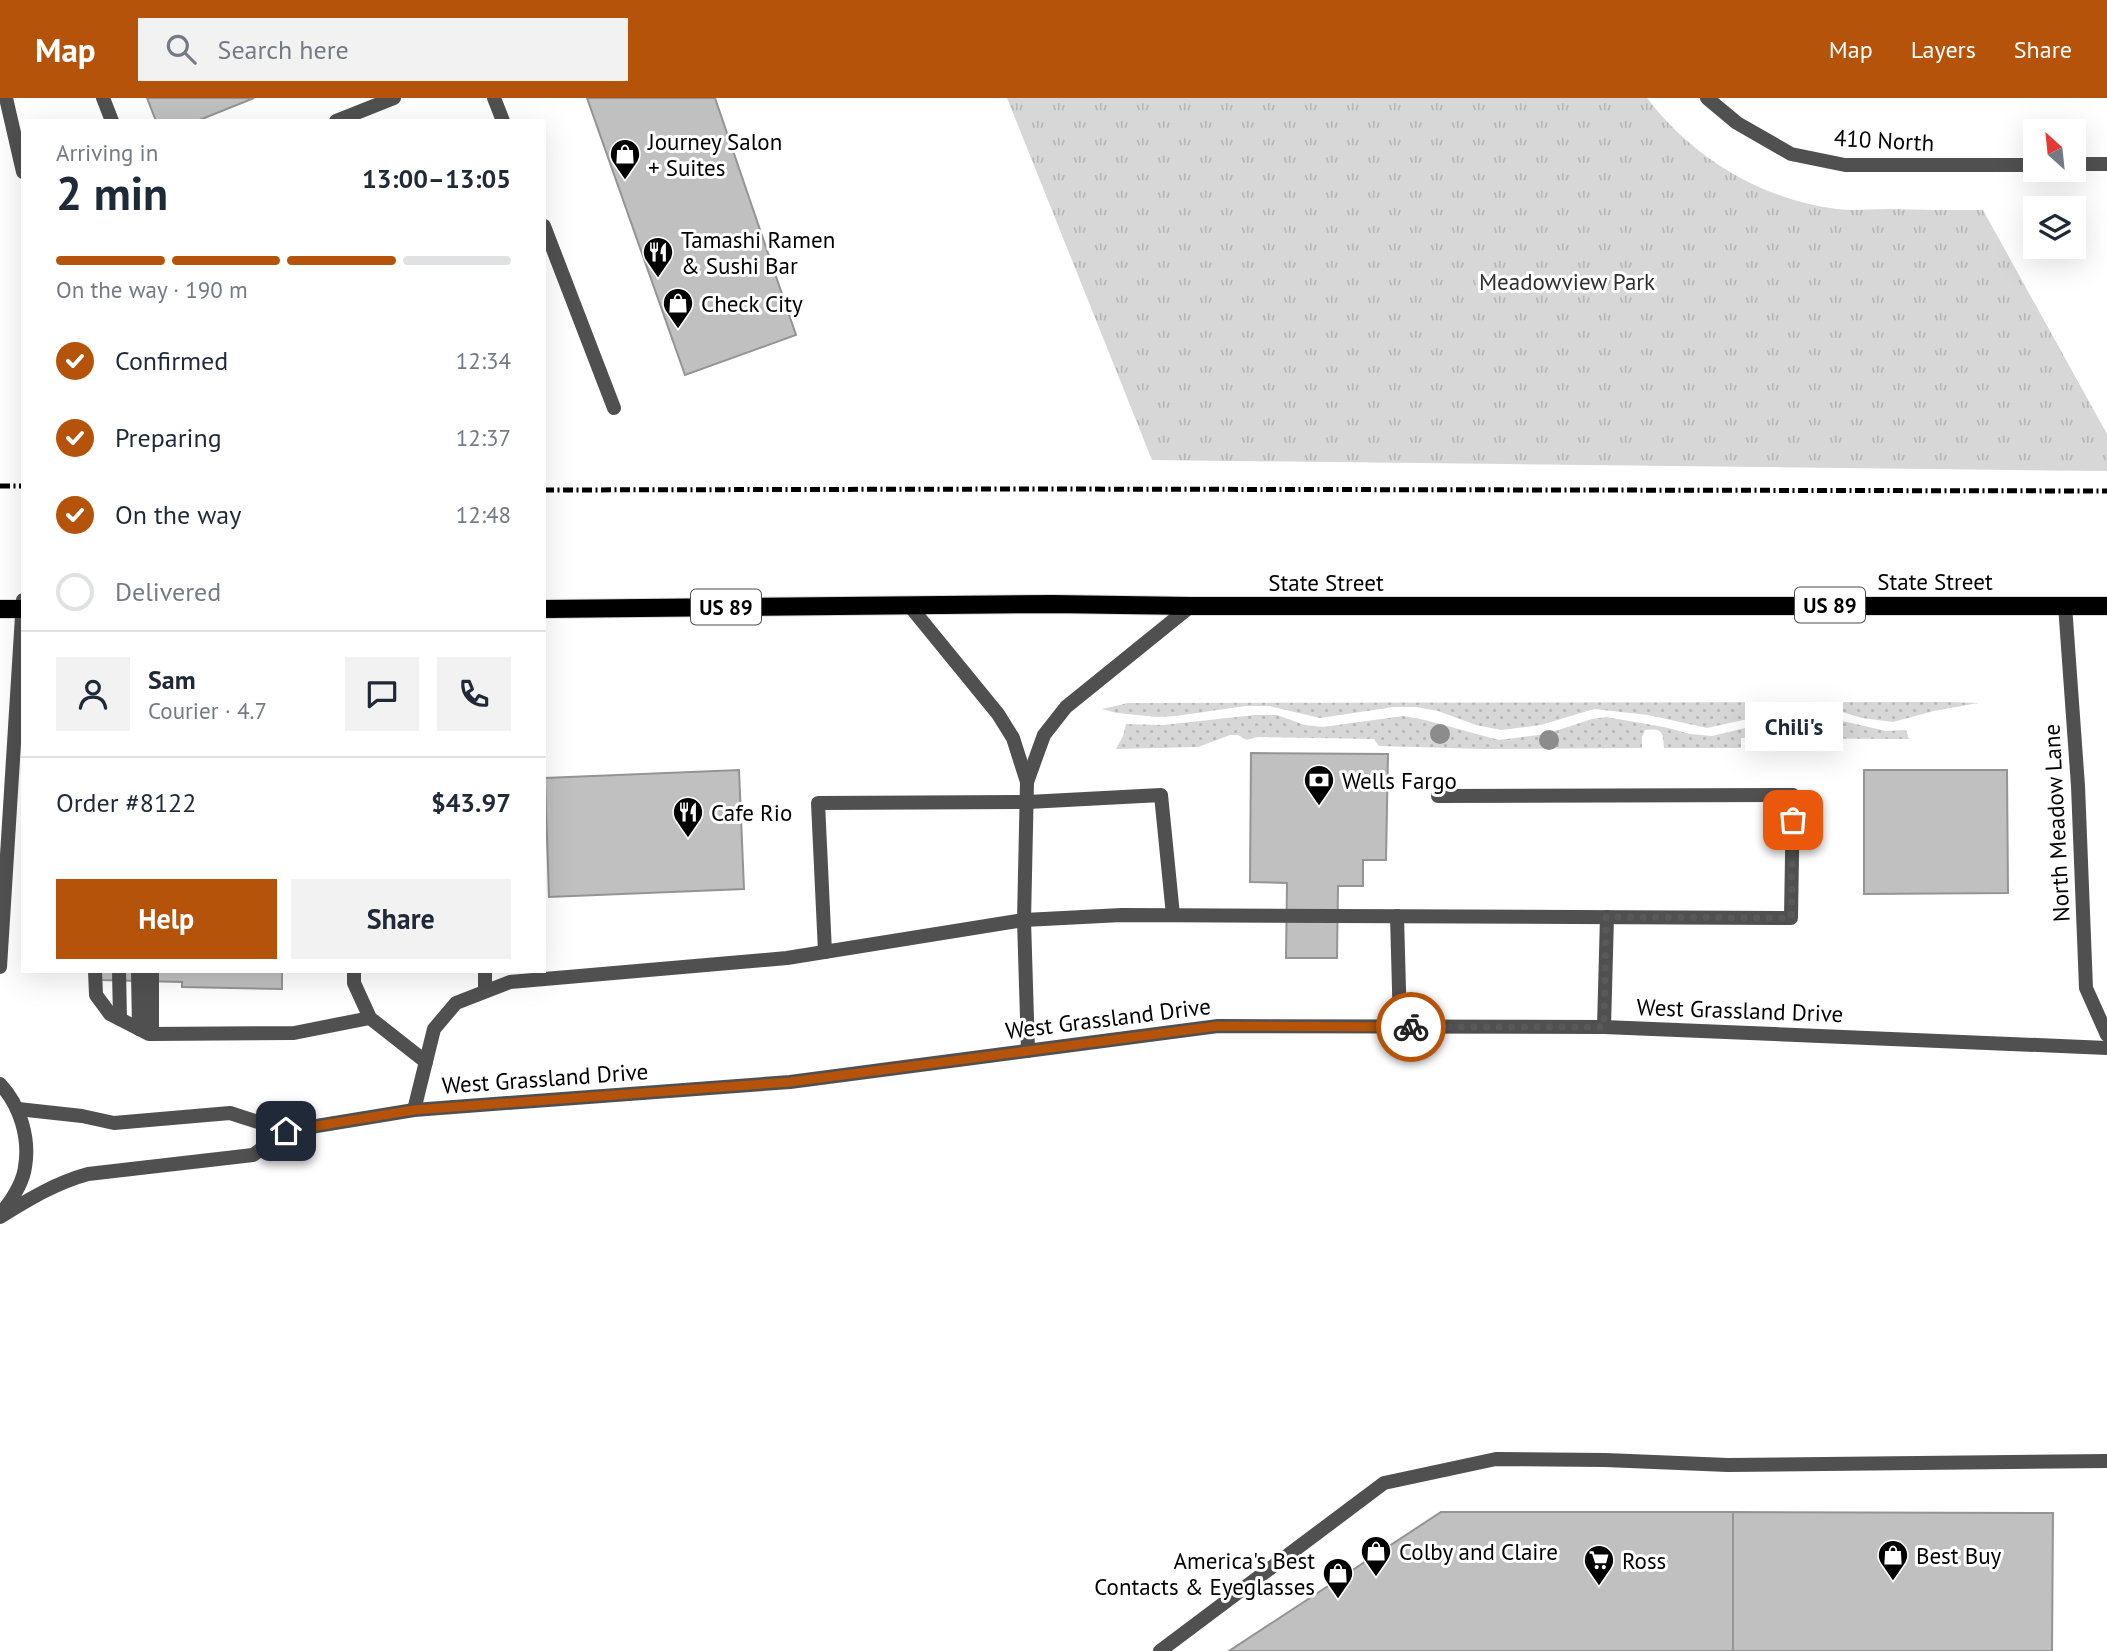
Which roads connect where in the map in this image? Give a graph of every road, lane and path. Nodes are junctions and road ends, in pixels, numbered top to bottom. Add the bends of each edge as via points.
1 (6, 98) edge
2 (103, 98) edge
3 (394, 98) edge
4 (494, 98) edge
5 (1707, 98) edge
6 (112, 119) edge
7 (340, 119) edge
8 (502, 119) edge
9 (21, 160) edge
10 (2086, 164) edge
11 (2107, 164) edge
12 (2023, 165) edge
13 (546, 231) edge
14 (614, 408) dead end
15 (908, 605) junction
16 (2065, 605) junction
17 (1191, 606) junction
18 (2107, 606) edge
19 (0, 609) edge
20 (21, 609) edge
21 (546, 609) edge
22 (21, 625) edge
23 (1027, 782) junction
24 (1438, 796) dead end
25 (1028, 802) junction
26 (1173, 915) junction
27 (1397, 916) junction
28 (1606, 917) junction
29 (1024, 920) junction
30 (825, 952) junction
31 (0, 967) edge
32 (95, 973) edge
33 (119, 973) edge
34 (138, 973) edge
35 (152, 973) edge
36 (354, 973) edge
37 (485, 973) edge
38 (485, 991) junction
39 (370, 1018) junction
40 (120, 1019) junction
41 (1400, 1026) junction
42 (1604, 1027) junction
43 (145, 1031) junction
44 (2107, 1035) edge
45 (2107, 1048) edge
46 (1028, 1051) junction
47 (426, 1062) junction
48 (0, 1084) edge
49 (18, 1109) junction
50 (414, 1110) junction
51 (286, 1131) junction
52 (0, 1216) edge
53 (2107, 1461) edge
54 (1160, 1651) edge

1 - 9 street
2 - 6 street
3 - 7 street
4 - 8 street
5 - 12 street, 410 North via 1737,123 1804,157 1845,165
10 - 11 street
13 - 14 street
15 - 17 main road, State Street / US 89
15 - 21 main road, State Street / US 89
15 - 23 street via 998,714 1013,738
16 - 17 main road, State Street / US 89
16 - 18 main road, State Street / US 89
16 - 44 street, North Meadow Lane via 2086,988
17 - 23 street via 1066,706 1044,735
19 - 20 main road
22 - 31 street
23 - 25 street
24 - 28 street via 1793,796 1791,918
25 - 26 street via 1161,795
25 - 29 street
25 - 30 street via 818,803
26 - 27 street
26 - 29 street
27 - 28 street
27 - 41 street
28 - 42 street
29 - 30 street
29 - 46 street
30 - 38 street via 510,982
32 - 40 street via 96,995 110,1014
33 - 40 street
34 - 43 street
35 - 43 street
36 - 39 street
37 - 38 street
38 - 47 street via 456,1003 434,1029
39 - 43 street via 294,1033
39 - 47 street
40 - 43 street
41 - 42 street, West Grassland Drive
41 - 46 street, West Grassland Drive via 1218,1026
42 - 45 street, West Grassland Drive
46 - 50 street, West Grassland Drive via 790,1082
47 - 50 street
48 - 49 street
49 - 51 street, West Grassland Drive via 114,1123 230,1113
49 - 52 street via 26,1137 25,1167 15,1195
50 - 51 street, West Grassland Drive
51 - 52 street, West Grassland Drive via 253,1155 71,1178
53 - 54 street via 1728,1465 1496,1459 1384,1483

